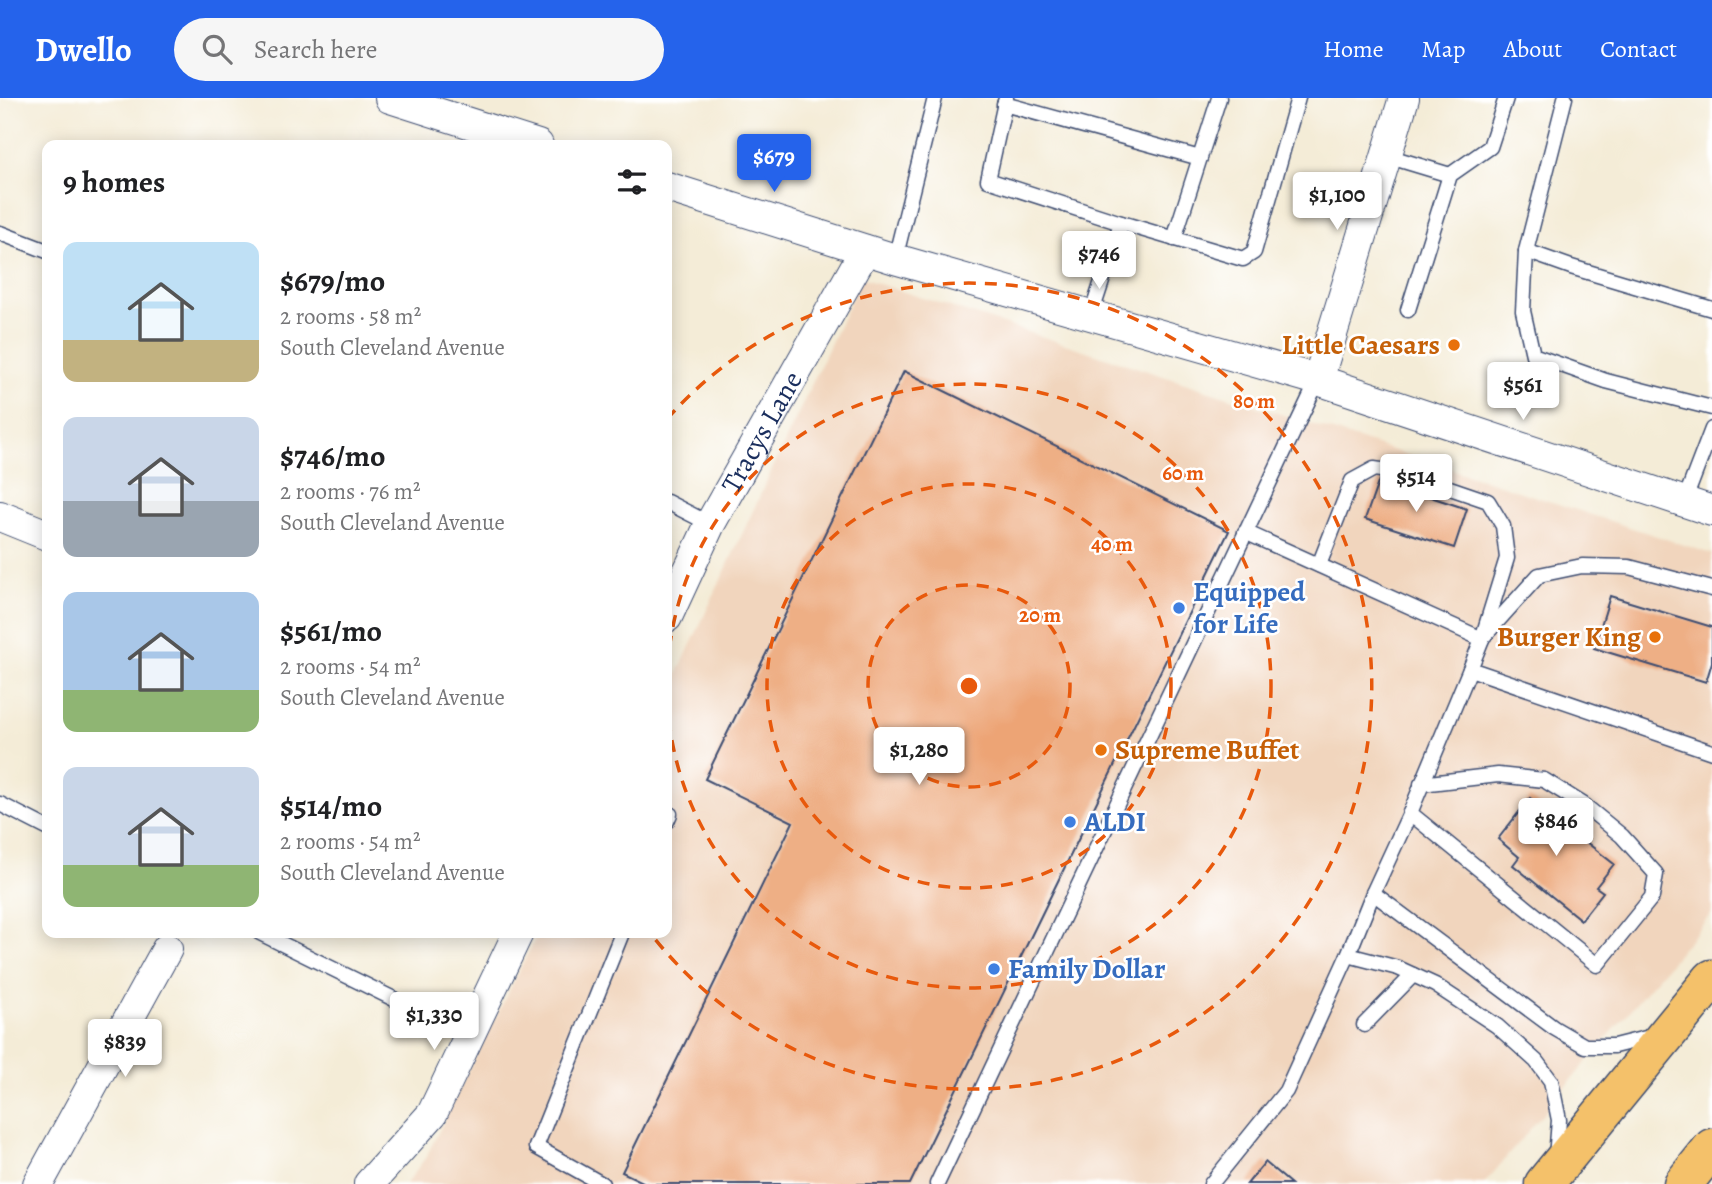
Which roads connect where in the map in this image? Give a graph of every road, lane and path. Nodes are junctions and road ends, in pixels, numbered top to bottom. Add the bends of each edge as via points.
1 (390, 98) edge
2 (935, 98) edge
3 (1220, 98) edge
4 (1298, 98) edge
5 (1404, 98) edge
6 (1506, 98) edge
7 (1565, 98) edge
8 (1005, 101) edge
9 (522, 140) edge
10 (1387, 156) junction
11 (1200, 158) junction
12 (1450, 175) junction
13 (672, 189) edge
14 (1121, 223) junction
15 (0, 233) edge
16 (1174, 239) junction
17 (42, 249) edge
18 (865, 250) junction
19 (1526, 251) junction
20 (895, 259) junction
21 (1408, 310) dead end
22 (1712, 310) edge
23 (1091, 315) junction
24 (1318, 380) junction
25 (1712, 408) edge
26 (1712, 429) edge
27 (1684, 502) junction
28 (672, 504) edge
29 (1712, 511) edge
30 (0, 516) edge
31 (710, 523) junction
32 (1245, 532) junction
33 (42, 533) edge
34 (1319, 565) junction
35 (1712, 589) edge
36 (672, 606) edge
37 (1482, 639) junction
38 (1470, 669) junction
39 (1712, 752) edge
40 (1421, 784) junction
41 (0, 804) edge
42 (1410, 813) junction
43 (42, 825) edge
44 (1373, 892) junction
45 (270, 938) edge
46 (516, 938) edge
47 (620, 938) edge
48 (167, 949) dead end
49 (1348, 955) junction
50 (1413, 975) junction
51 (1712, 979) edge
52 (1364, 1025) dead end
53 (1669, 1032) junction
54 (469, 1036) junction
55 (1712, 1148) edge
56 (1549, 1178) edge
57 (38, 1184) edge
58 (369, 1184) edge
59 (602, 1184) edge
60 (937, 1184) edge
61 (1211, 1184) edge
62 (1683, 1184) edge

1 - 9 street
2 - 20 lane
3 - 11 lane
4 - 16 lane via 1254,252 1242,259
5 - 10 street
6 - 12 lane via 1490,147
7 - 19 lane
8 - 11 lane
8 - 14 lane via 988,180
10 - 12 lane
10 - 24 street
11 - 16 lane
12 - 21 lane
13 - 18 street
14 - 16 lane
14 - 23 lane
15 - 17 lane
18 - 20 street
18 - 31 street, Tracys Lane
19 - 22 lane
19 - 25 lane via 1523,311 1533,355 1606,381
20 - 23 street
23 - 24 street
24 - 27 street
24 - 32 lane
26 - 27 lane
27 - 29 street
28 - 31 lane
30 - 33 street
31 - 36 street, Tracys Lane
32 - 34 lane
32 - 60 lane
34 - 37 lane
34 - 37 lane via 1352,481 1374,469 1409,474 1488,501 1503,526 1507,558
35 - 37 lane via 1629,567 1582,566 1539,575
37 - 38 lane
38 - 39 lane
38 - 40 lane
40 - 42 lane
40 - 42 lane via 1497,775 1544,780 1622,836 1656,874 1652,897 1597,965
41 - 43 lane
42 - 44 lane
44 - 49 lane
44 - 53 lane via 1554,1028 1585,1046 1614,1046
45 - 54 lane
46 - 54 street
47 - 59 lane via 536,1147
48 - 57 street
49 - 50 lane
49 - 61 lane via 1286,1091
50 - 52 lane
50 - 56 lane via 1497,1026 1536,1061 1551,1082 1559,1120
51 - 53 main road
53 - 56 main road
54 - 58 street via 432,1114
55 - 62 main road

